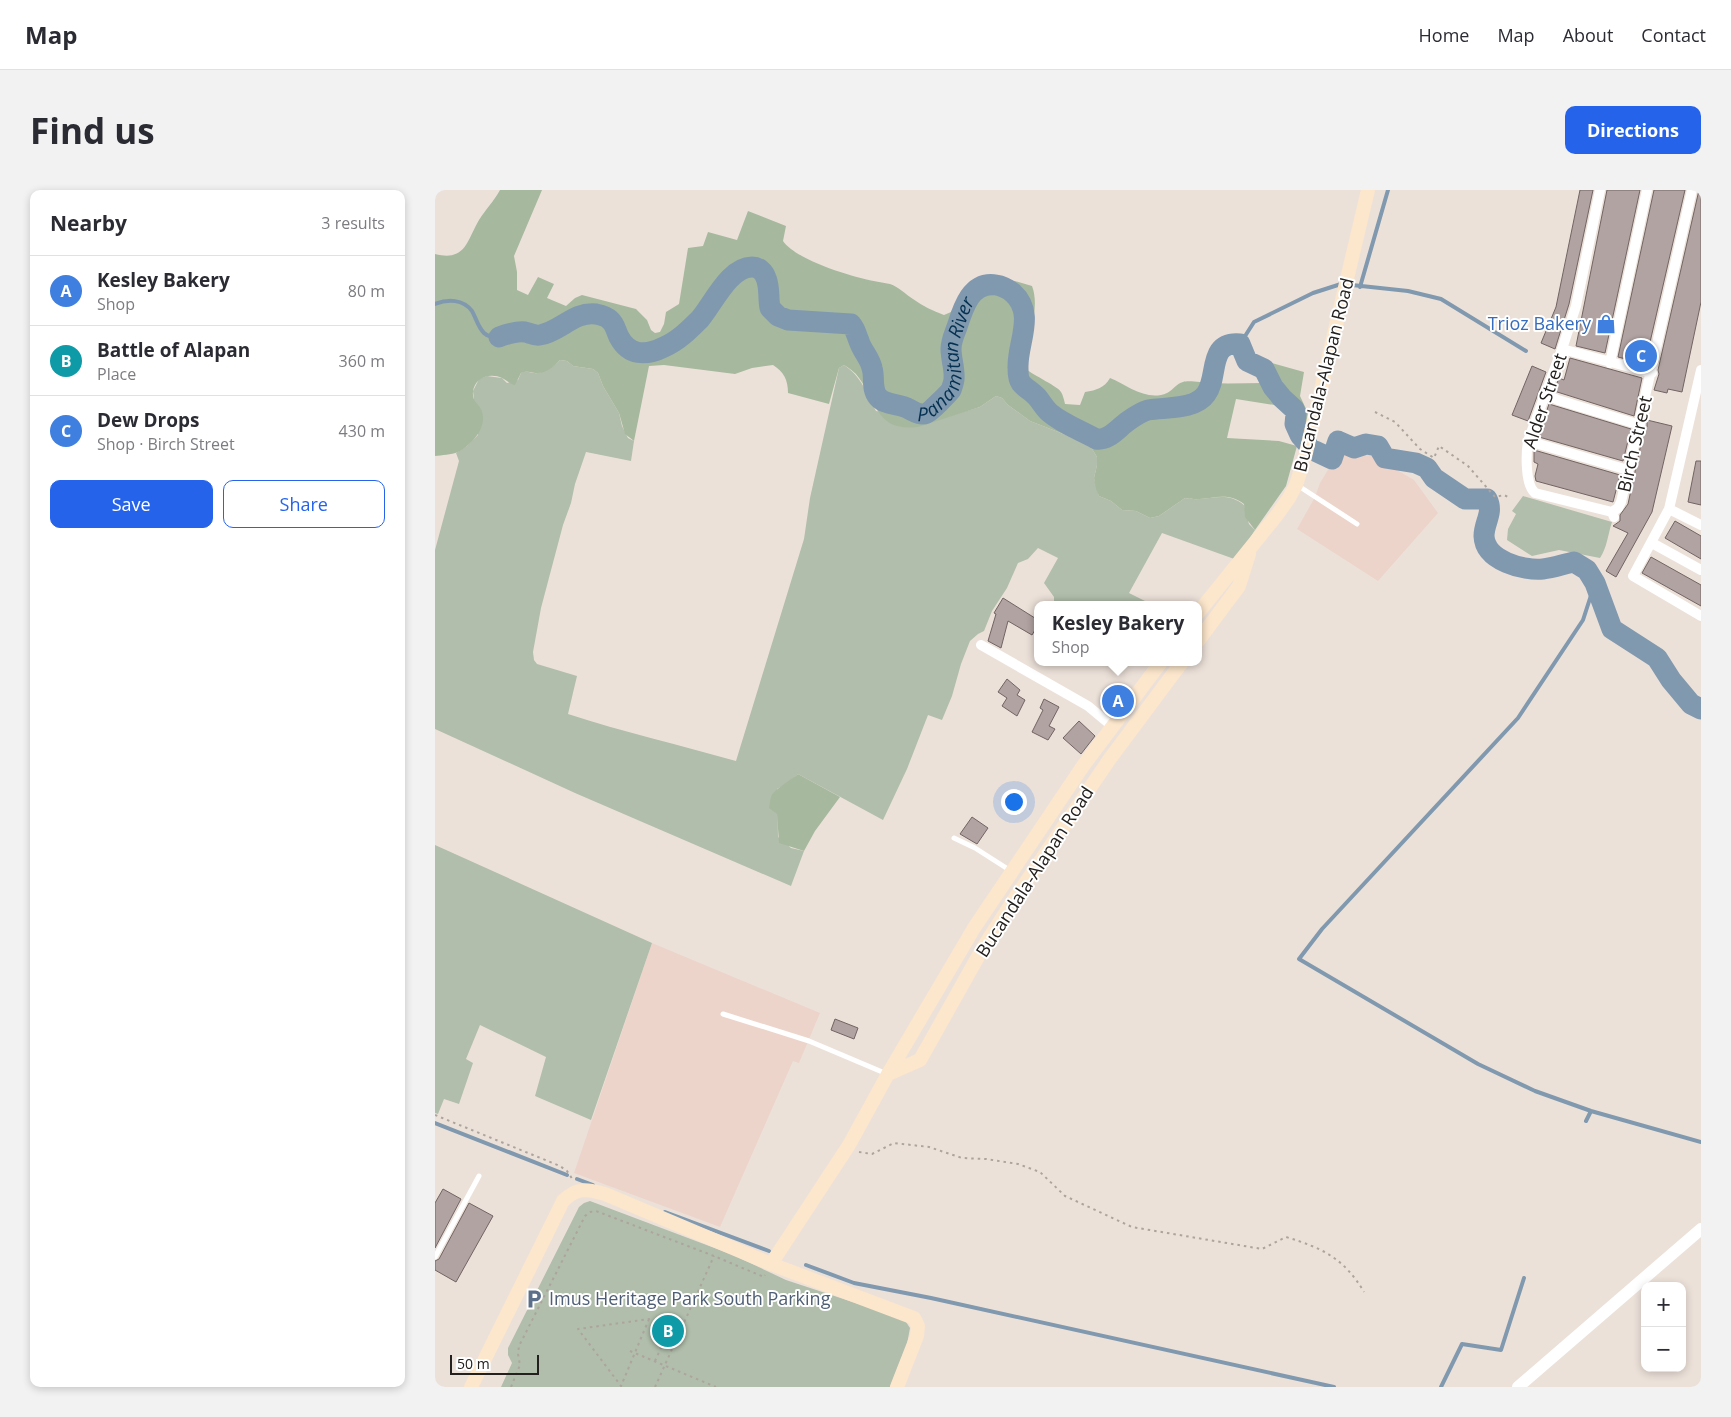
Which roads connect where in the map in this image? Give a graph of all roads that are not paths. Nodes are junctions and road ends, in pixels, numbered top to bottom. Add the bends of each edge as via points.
1 (1368, 190) edge
2 (1600, 190) edge
3 (1647, 190) edge
4 (1692, 190) edge
5 (1562, 349) junction
6 (1611, 363) junction
7 (1701, 370) edge
8 (1651, 373) junction
9 (1545, 394) junction
10 (1639, 425) junction
11 (1529, 441) junction
12 (1628, 470) junction
13 (1296, 485) junction
14 (1669, 509) junction
15 (1613, 515) joint
16 (1357, 524) dead end
17 (1701, 525) edge
18 (1652, 543) junction
19 (1248, 551) junction
20 (1701, 570) edge
21 (1202, 608) edge
22 (1701, 616) edge
23 (1202, 636) edge
24 (981, 645) dead end
25 (1158, 666) edge
26 (1179, 666) edge
27 (1112, 726) junction
28 (954, 838) dead end
29 (1011, 871) junction
30 (723, 1014) dead end
31 (888, 1074) junction
32 (479, 1176) dead end
33 (1701, 1229) edge
34 (435, 1257) edge
35 (771, 1264) junction
36 (471, 1387) edge
37 (897, 1387) edge
38 (1518, 1387) edge

1 - 13 main road, Bucandala-Alapan Road via 1307,451
2 - 5 street, Alder Street via 1576,306
3 - 6 street
4 - 8 street, Birch Street
5 - 6 street
5 - 9 street, Alder Street
6 - 8 street
7 - 14 street
8 - 10 street, Birch Street
9 - 10 street
9 - 11 street, Alder Street
10 - 12 street, Birch Street
11 - 12 street
11 - 15 street, Alder Street via 1526,454 1530,487 1535,493
12 - 15 street, Birch Street via 1621,502
13 - 16 lane
13 - 19 main road, Bucandala-Alapan Road
14 - 17 street
14 - 18 street
18 - 20 street
18 - 22 street via 1633,576
19 - 21 main road, Bucandala-Alapan Road
19 - 23 main road, Bucandala-Alapan Road via 1239,586
24 - 27 street via 1088,706
25 - 27 main road, Bucandala-Alapan Road
26 - 31 main road, Bucandala-Alapan Road via 1109,760 983,946 920,1060
27 - 29 main road, Bucandala-Alapan Road
28 - 29 lane
29 - 31 main road, Bucandala-Alapan Road
30 - 31 lane via 809,1041
31 - 35 main road, Bucandala-Alapan Road via 849,1145
32 - 34 lane
33 - 38 street
35 - 36 main road via 605,1194 581,1190 571,1194 563,1201
35 - 37 main road via 916,1320 917,1336

